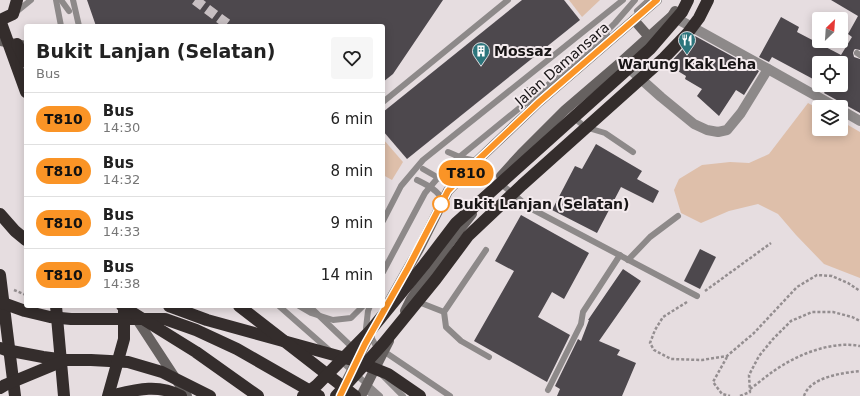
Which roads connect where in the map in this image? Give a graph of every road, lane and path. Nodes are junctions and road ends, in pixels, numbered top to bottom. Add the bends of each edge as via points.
1 (17, 0) edge
2 (31, 0) edge
3 (56, 0) edge
4 (61, 0) edge
5 (73, 0) edge
6 (508, 0) edge
7 (622, 0) edge
8 (649, 0) edge
9 (657, 0) edge
10 (683, 0) edge
11 (688, 0) edge
12 (708, 0) edge
13 (634, 2) edge
14 (69, 11) dead end
15 (13, 14) junction
16 (672, 16) junction
17 (0, 20) edge
18 (634, 20) junction
19 (61, 24) edge
20 (79, 24) edge
21 (599, 31) dead end
22 (649, 37) junction
23 (0, 41) edge
24 (610, 41) junction
25 (22, 45) edge
26 (579, 60) junction
27 (621, 62) junction
28 (768, 69) junction
29 (24, 86) edge
30 (528, 90) dead end
31 (385, 100) edge
32 (823, 100) edge
33 (565, 110) junction
34 (528, 112) junction
35 (848, 114) edge
36 (860, 121) edge
37 (448, 152) dead end
38 (633, 152) dead end
39 (477, 161) junction
40 (423, 169) dead end
41 (417, 180) dead end
42 (497, 181) junction
43 (455, 184) junction
44 (443, 201) junction
45 (0, 214) edge
46 (678, 216) dead end
47 (385, 217) edge
48 (0, 222) edge
49 (24, 236) edge
50 (24, 238) edge
51 (771, 243) dead end
52 (486, 250) dead end
53 (620, 255) junction
54 (628, 260) junction
55 (385, 268) edge
56 (0, 275) edge
57 (860, 291) edge
58 (697, 296) junction
59 (412, 299) junction
60 (0, 302) edge
61 (56, 308) edge
62 (123, 308) edge
63 (126, 308) edge
64 (129, 308) edge
65 (174, 308) edge
66 (242, 308) edge
67 (281, 308) edge
68 (302, 308) edge
69 (311, 308) edge
70 (360, 308) edge
71 (369, 308) edge
72 (444, 312) junction
73 (860, 321) edge
74 (860, 346) edge
75 (0, 348) edge
76 (727, 356) junction
77 (489, 358) dead end
78 (66, 360) junction
79 (860, 371) edge
80 (0, 388) edge
81 (548, 390) dead end
82 (750, 390) junction
83 (360, 394) edge
84 (15, 396) edge
85 (64, 396) edge
86 (109, 396) edge
87 (182, 396) edge
88 (187, 396) edge
89 (210, 396) edge
90 (258, 396) edge
91 (303, 396) edge
92 (319, 396) edge
93 (336, 396) edge
94 (340, 396) edge
95 (374, 396) edge
96 (380, 396) edge
97 (403, 396) edge
98 (420, 396) edge
99 (450, 396) edge
100 (730, 396) edge
101 (740, 396) edge
102 (804, 396) edge

1 - 15 highway
2 - 15 lane
3 - 19 lane
4 - 14 lane
5 - 20 lane
6 - 31 lane
7 - 47 lane via 424,160 401,186
8 - 26 lane
9 - 18 street, Jalan Damansara
10 - 16 street
11 - 91 highway via 682,12 650,49 456,223 370,331 318,385
12 - 93 highway via 687,34 664,58 468,236 436,280
13 - 26 lane
15 - 17 highway
16 - 22 street
16 - 28 street
17 - 29 highway
18 - 22 street
18 - 24 street, Jalan Damansara
21 - 24 lane
22 - 27 street
23 - 25 street
24 - 34 street, Jalan Damansara
26 - 55 lane via 447,167 425,192
27 - 28 street via 694,124 718,132 727,130 741,113
27 - 33 street
28 - 32 street
30 - 34 lane
33 - 38 lane via 585,126 604,133
33 - 42 street
34 - 39 street, Jalan Damansara
35 - 36 street
37 - 39 lane
39 - 43 street, Jalan Damansara
40 - 43 lane
41 - 44 lane via 436,190
42 - 53 lane via 530,208
42 - 59 street via 450,242
43 - 44 street, Jalan Damansara
44 - 94 street, Jalan Damansara via 365,344
45 - 50 highway
46 - 54 lane via 650,237
48 - 49 highway
51 - 58 path
52 - 72 lane
53 - 54 lane
53 - 81 lane via 583,312 581,324
54 - 58 lane
56 - 84 highway
57 - 76 path via 832,276 817,275 797,287 754,333
58 - 76 path via 663,317 650,343 654,350 671,359 702,360
59 - 72 lane
59 - 83 street
60 - 92 highway via 50,317 165,319 237,349
61 - 85 highway
62 - 86 highway via 124,339
63 - 90 highway via 196,352
64 - 88 street
65 - 98 highway via 207,320 356,361 388,374
66 - 83 highway
67 - 96 lane
68 - 70 lane via 333,320 351,318
69 - 97 lane
71 - 99 lane via 366,328 376,346
72 - 77 lane via 446,327 461,341
73 - 82 path via 833,312 812,312 791,321 759,356 749,375
74 - 82 path via 833,346 808,352 783,365
75 - 78 highway
76 - 100 path via 713,382 722,394
78 - 80 highway
78 - 89 highway via 128,362 162,372
79 - 102 path via 816,381 806,390
82 - 101 path
83 - 95 lane
86 - 87 highway via 154,388 172,391

